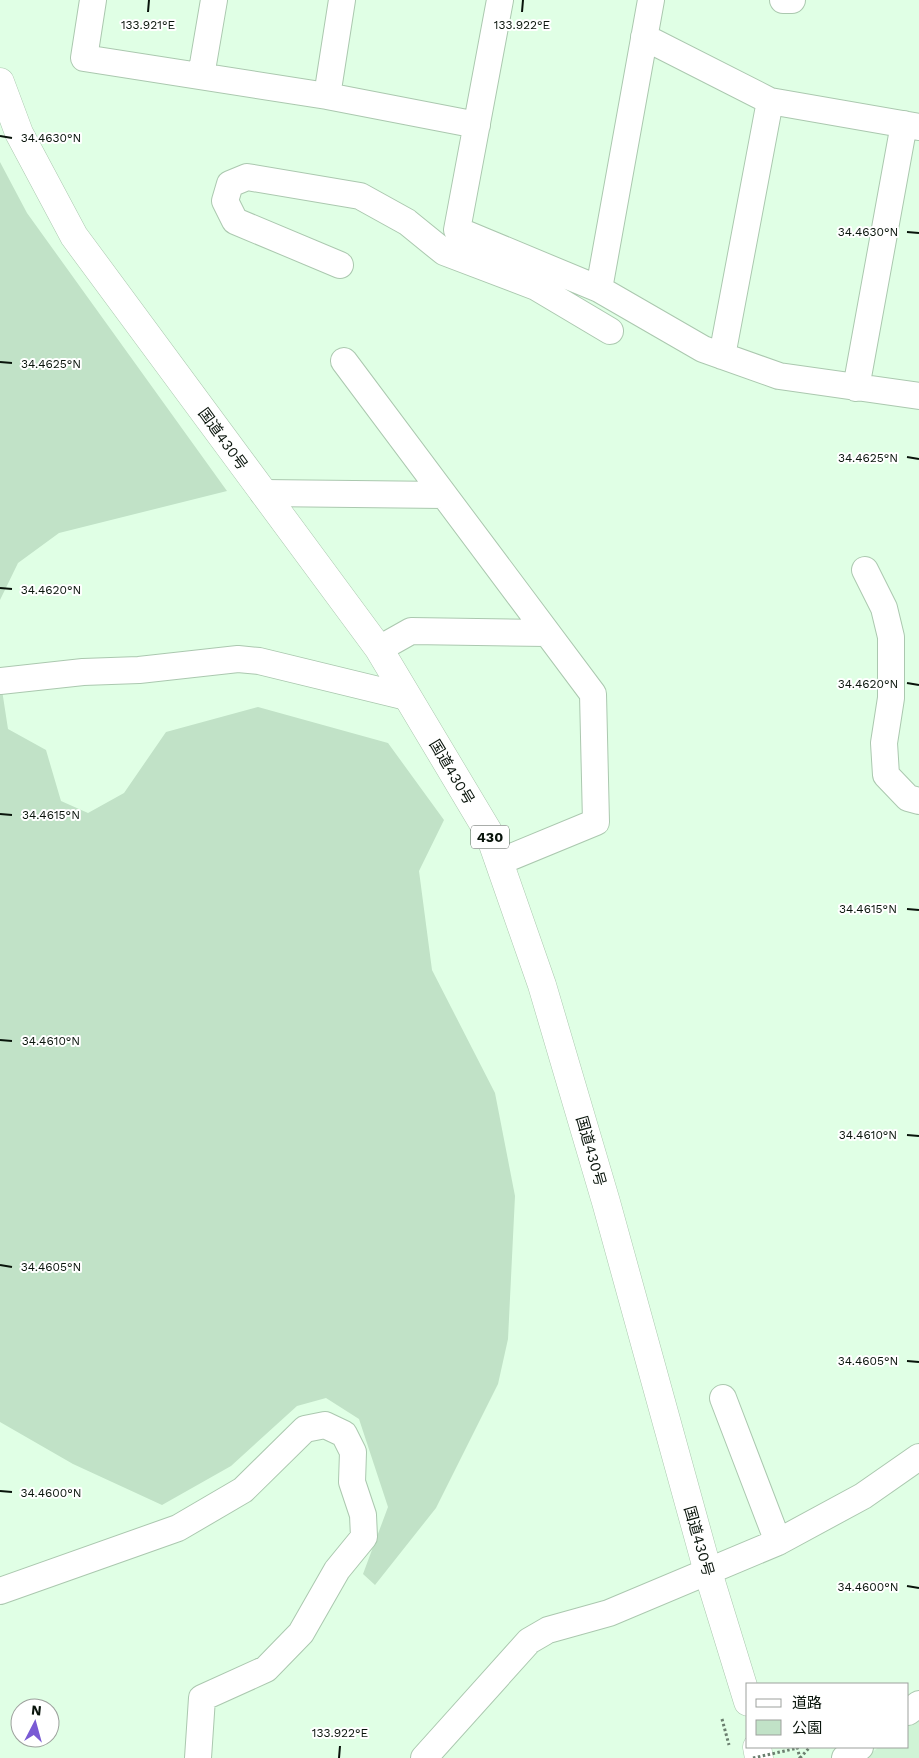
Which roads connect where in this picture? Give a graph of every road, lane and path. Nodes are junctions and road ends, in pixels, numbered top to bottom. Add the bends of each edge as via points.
1 (93, 0) edge
2 (214, 0) edge
3 (342, 0) edge
4 (500, 0) edge
5 (651, 0) edge
6 (782, 0) edge
7 (792, 0) edge
8 (644, 37) junction
9 (201, 76) junction
10 (0, 82) edge
11 (327, 96) junction
12 (770, 101) junction
13 (477, 125) junction
14 (912, 125) edge
15 (457, 230) junction
16 (444, 252) junction
17 (340, 265) dead end
18 (598, 289) junction
19 (610, 331) dead end
20 (722, 356) junction
21 (344, 361) dead end
22 (856, 388) junction
23 (919, 396) edge
24 (263, 493) junction
25 (444, 495) junction
26 (865, 570) dead end
27 (547, 633) junction
28 (378, 649) junction
29 (0, 681) edge
30 (407, 697) junction
31 (919, 801) edge
32 (499, 862) junction
33 (723, 1398) dead end
34 (919, 1457) edge
35 (778, 1542) junction
36 (708, 1572) junction
37 (0, 1591) edge
38 (746, 1696) edge
39 (722, 1719) dead end
40 (793, 1748) edge
41 (809, 1748) edge
42 (859, 1748) edge
43 (730, 1750) dead end
44 (198, 1758) edge
45 (424, 1758) edge
46 (754, 1758) edge
47 (800, 1758) edge
48 (845, 1758) edge

1 - 9 street via 84,58
2 - 9 street
3 - 11 street
4 - 13 street
5 - 8 street
6 - 7 street
8 - 12 street
8 - 18 street
9 - 11 street
10 - 24 highway, 国道430号 / 430 via 19,133 74,236
11 - 13 street
12 - 14 street
12 - 20 street
13 - 15 street
14 - 22 street
15 - 16 street
15 - 18 street
16 - 17 street via 407,222 360,196 247,177 230,184 225,201 235,221
16 - 19 street via 536,287
18 - 20 street via 703,349
20 - 22 street via 779,376
21 - 25 street
22 - 23 street
24 - 25 street
24 - 28 highway, 国道430号 / 430
25 - 27 street
26 - 31 street via 884,608 891,637 891,698 884,743 886,775 908,798
27 - 28 street via 411,631
27 - 32 street via 593,694 596,822
28 - 30 highway, 国道430号 / 430
29 - 30 street via 238,659 259,661
30 - 32 highway, 国道430号 / 430 via 489,833
32 - 36 highway, 国道430号 / 430 via 545,994
33 - 35 street
34 - 35 street via 863,1496
35 - 36 street
36 - 38 highway, 国道430号 / 430
36 - 45 street via 609,1613 548,1630 529,1641
37 - 44 street via 178,1528 243,1490 305,1429 325,1425 344,1434 352,1452 352,1482 363,1515 364,1538 338,1570 301,1633 266,1670 202,1698
39 - 43 path
40 - 46 path, bridge
41 - 47 path
42 - 48 street

